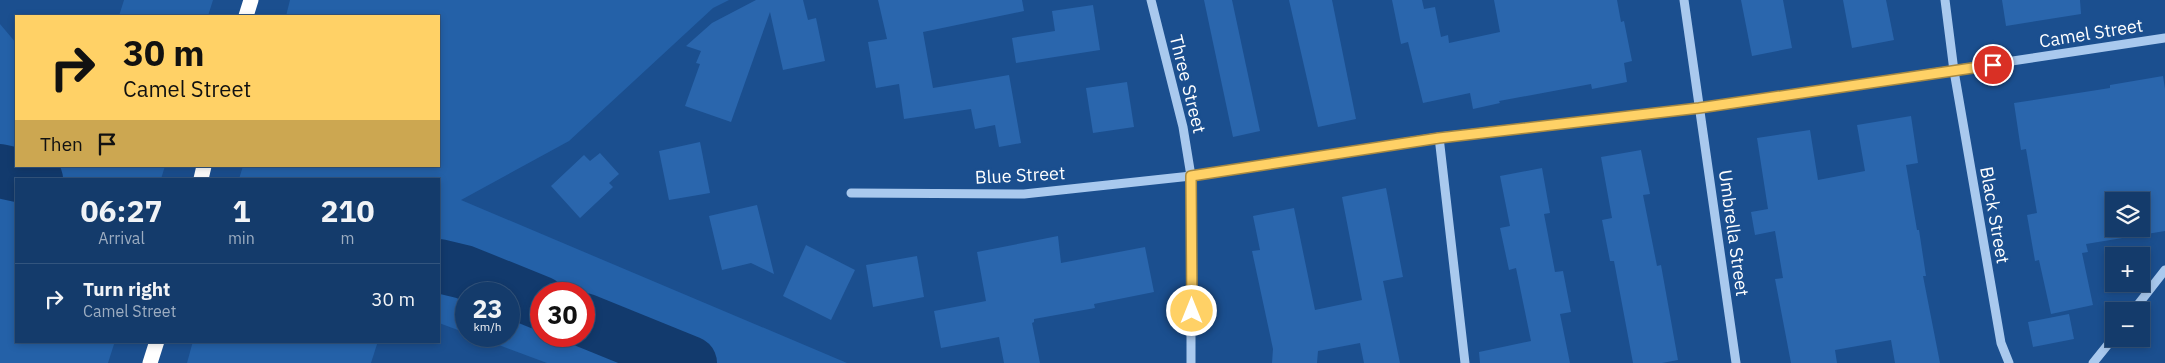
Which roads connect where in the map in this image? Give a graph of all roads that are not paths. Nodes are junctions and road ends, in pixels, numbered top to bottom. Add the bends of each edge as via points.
1 (251, 0) edge
2 (1151, 0) edge
3 (1684, 0) edge
4 (1945, 0) edge
5 (246, 15) edge
6 (2165, 38) edge
7 (1954, 71) junction
8 (1699, 108) junction
9 (1439, 138) junction
10 (1191, 176) junction
11 (851, 192) dead end
12 (2165, 270) edge
13 (2140, 302) edge
14 (156, 343) edge
15 (2105, 347) edge
16 (150, 363) edge
17 (1191, 363) edge
18 (1465, 363) edge
19 (1736, 363) edge
20 (2009, 363) edge
21 (2093, 363) edge

1 - 5 highway
2 - 10 street, Three Street via 1183,127
3 - 8 street, Umbrella Street
4 - 7 street, Black Street
6 - 7 street, Camel Street
7 - 8 street, Camel Street
7 - 20 street, Black Street via 2000,343
8 - 9 street, Camel Street
8 - 19 street, Umbrella Street
9 - 10 street, Camel Street
9 - 18 street
10 - 11 street, Blue Street via 1024,194
10 - 17 street, Three Street
12 - 13 street
14 - 16 highway
15 - 21 street

